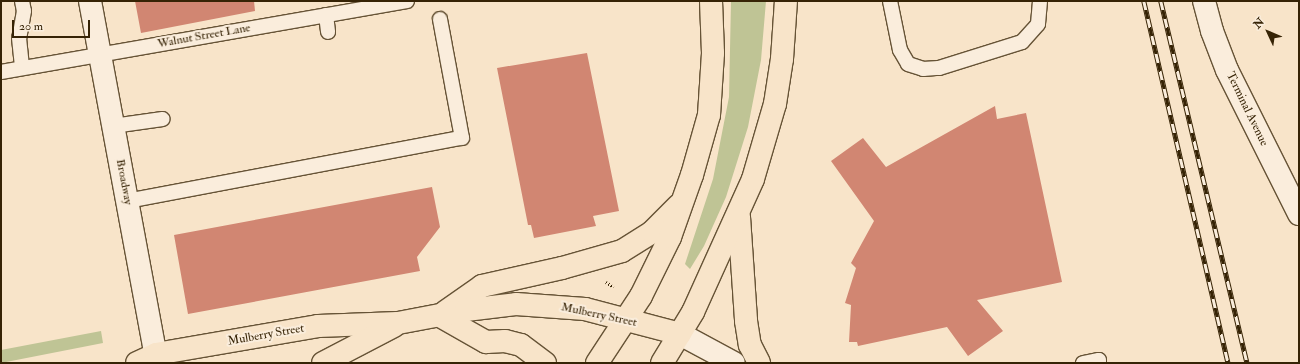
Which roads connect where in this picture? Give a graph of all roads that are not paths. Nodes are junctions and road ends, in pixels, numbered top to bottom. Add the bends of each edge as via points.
1 (22, 1) edge
2 (90, 1) edge
3 (408, 1) edge
4 (711, 1) edge
5 (786, 1) edge
6 (890, 1) edge
7 (1040, 1) edge
8 (1204, 1) edge
9 (326, 15) junction
10 (440, 19) dead end
11 (328, 32) dead end
12 (99, 54) junction
13 (22, 68) junction
14 (1, 72) edge
15 (163, 119) dead end
16 (113, 126) junction
17 (127, 201) junction
18 (682, 202) junction
19 (739, 212) junction
20 (1299, 214) edge
21 (440, 316) junction
22 (626, 319) junction
23 (398, 323) junction
24 (680, 334) junction
25 (150, 360) edge
26 (323, 363) edge
27 (545, 363) edge
28 (597, 363) edge
29 (662, 363) edge
30 (734, 363) edge
31 (760, 363) edge
32 (1083, 363) edge
33 (1099, 363) edge

1 - 13 lane via 24,11 19,38
2 - 12 street, Broadway
3 - 9 lane, Walnut Street Lane
4 - 18 main road via 709,115
5 - 19 main road via 782,59 775,104 753,179
6 - 7 lane via 900,50 908,64 923,69 939,68 1022,42 1038,24
8 - 20 street, Terminal Avenue via 1212,31 1228,70
9 - 11 lane
9 - 12 lane, Walnut Street Lane
10 - 17 lane via 462,138
12 - 13 lane, Walnut Street Lane
12 - 16 street, Broadway
13 - 14 lane, Walnut Street Lane
15 - 16 lane
16 - 17 street, Broadway
17 - 25 street, Broadway
18 - 21 main road via 652,232 622,251 482,286
18 - 22 main road via 670,237 641,296
19 - 24 main road
19 - 31 main road via 746,321 750,345
21 - 22 main road, Mulberry Street via 497,306 536,304 585,309
21 - 23 main road, Mulberry Street
21 - 27 main road via 486,342 505,341 521,345
22 - 24 main road, Mulberry Street
22 - 28 main road
23 - 25 main road, Mulberry Street via 318,326
23 - 26 main road, Mulberry Street
24 - 29 main road
24 - 30 street
32 - 33 lane via 1099,360

